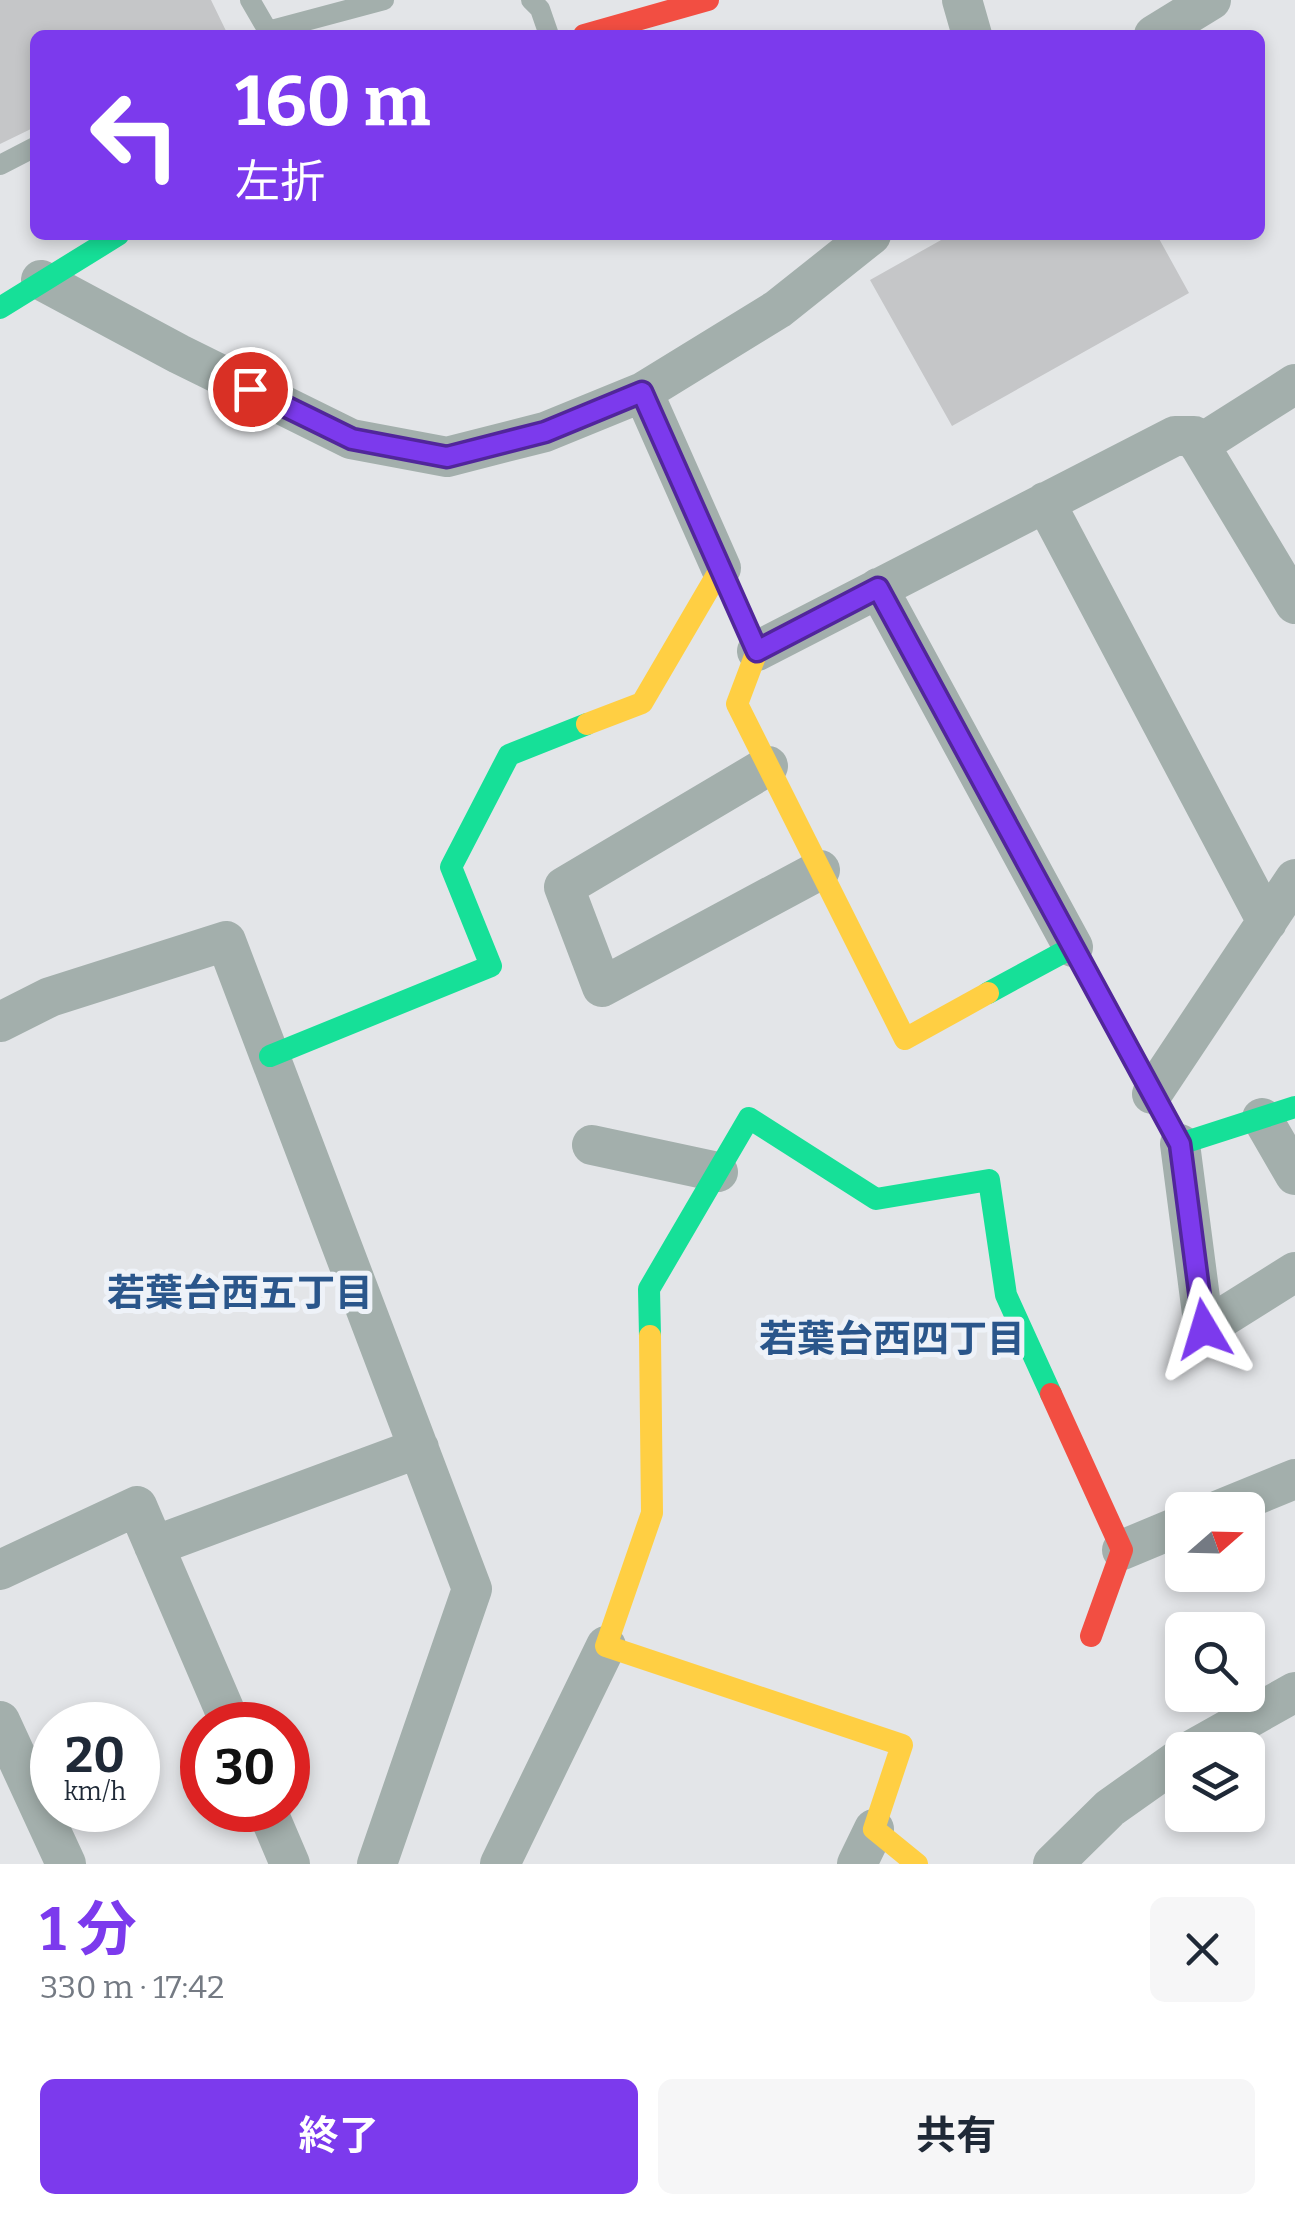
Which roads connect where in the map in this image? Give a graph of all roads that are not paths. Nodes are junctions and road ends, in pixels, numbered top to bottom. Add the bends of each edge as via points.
1 (250, 0) edge
2 (384, 0) edge
3 (708, 0) edge
4 (962, 0) edge
5 (1211, 0) edge
6 (536, 3) edge
7 (262, 30) edge
8 (274, 30) edge
9 (547, 30) edge
10 (602, 30) edge
11 (971, 30) edge
12 (1162, 30) edge
13 (30, 150) edge
14 (0, 165) edge
15 (109, 240) edge
16 (866, 240) edge
17 (41, 280) junction
18 (0, 308) edge
19 (1295, 384) edge
20 (642, 392) junction
21 (1200, 445) junction
22 (1046, 502) junction
23 (720, 568) junction
24 (878, 588) junction
25 (1295, 604) edge
26 (757, 651) junction
27 (768, 766) junction
28 (820, 870) junction
29 (1295, 878) edge
30 (1267, 922) junction
31 (1073, 947) junction
32 (0, 1022) edge
33 (270, 1056) junction
34 (1152, 1094) junction
35 (1285, 1108) edge
36 (1180, 1144) junction
37 (592, 1146) dead end
38 (718, 1172) junction
39 (1295, 1175) edge
40 (1295, 1272) edge
41 (419, 1448) junction
42 (1295, 1479) edge
43 (1263, 1492) edge
44 (1165, 1532) edge
45 (154, 1546) junction
46 (1122, 1550) junction
47 (0, 1570) edge
48 (1090, 1636) dead end
49 (606, 1646) junction
50 (1295, 1692) edge
51 (221, 1702) edge
52 (0, 1721) edge
53 (1224, 1732) edge
54 (1165, 1769) edge
55 (276, 1832) edge
56 (865, 1847) edge
57 (66, 1864) edge
58 (290, 1864) edge
59 (377, 1864) edge
60 (500, 1864) edge
61 (917, 1864) edge
62 (1053, 1864) edge

1 - 7 lane
2 - 8 lane
3 - 10 street
4 - 11 street
5 - 12 street
6 - 9 lane
13 - 14 lane
15 - 17 street
16 - 20 street via 778,309
17 - 18 street
17 - 20 street via 352,439 428,454 447,457 545,432
19 - 21 street
20 - 23 street
21 - 22 street via 1194,436 1175,436
21 - 25 street
22 - 24 street
22 - 30 street
23 - 26 street
23 - 33 street via 642,703 510,754 451,867 491,966
24 - 26 street
24 - 31 street
26 - 27 street via 737,704
27 - 28 street
27 - 28 street via 564,887 602,987
28 - 31 street via 905,1039
29 - 30 street
30 - 34 street
31 - 34 street
32 - 33 street via 50,997 226,941
33 - 41 street
34 - 36 street
35 - 36 street
35 - 39 street
36 - 40 street via 1204,1329
37 - 38 street
38 - 46 street via 749,1118 876,1199 988,1180 1006,1295
38 - 49 street via 648,1289 652,1514
41 - 45 street
41 - 59 street via 472,1588
42 - 43 street
44 - 46 street
45 - 47 street via 137,1506
45 - 51 street
46 - 48 street
49 - 56 street via 902,1745
49 - 60 street
50 - 53 street
52 - 57 street
54 - 62 street via 1110,1808
55 - 58 street
56 - 61 street

